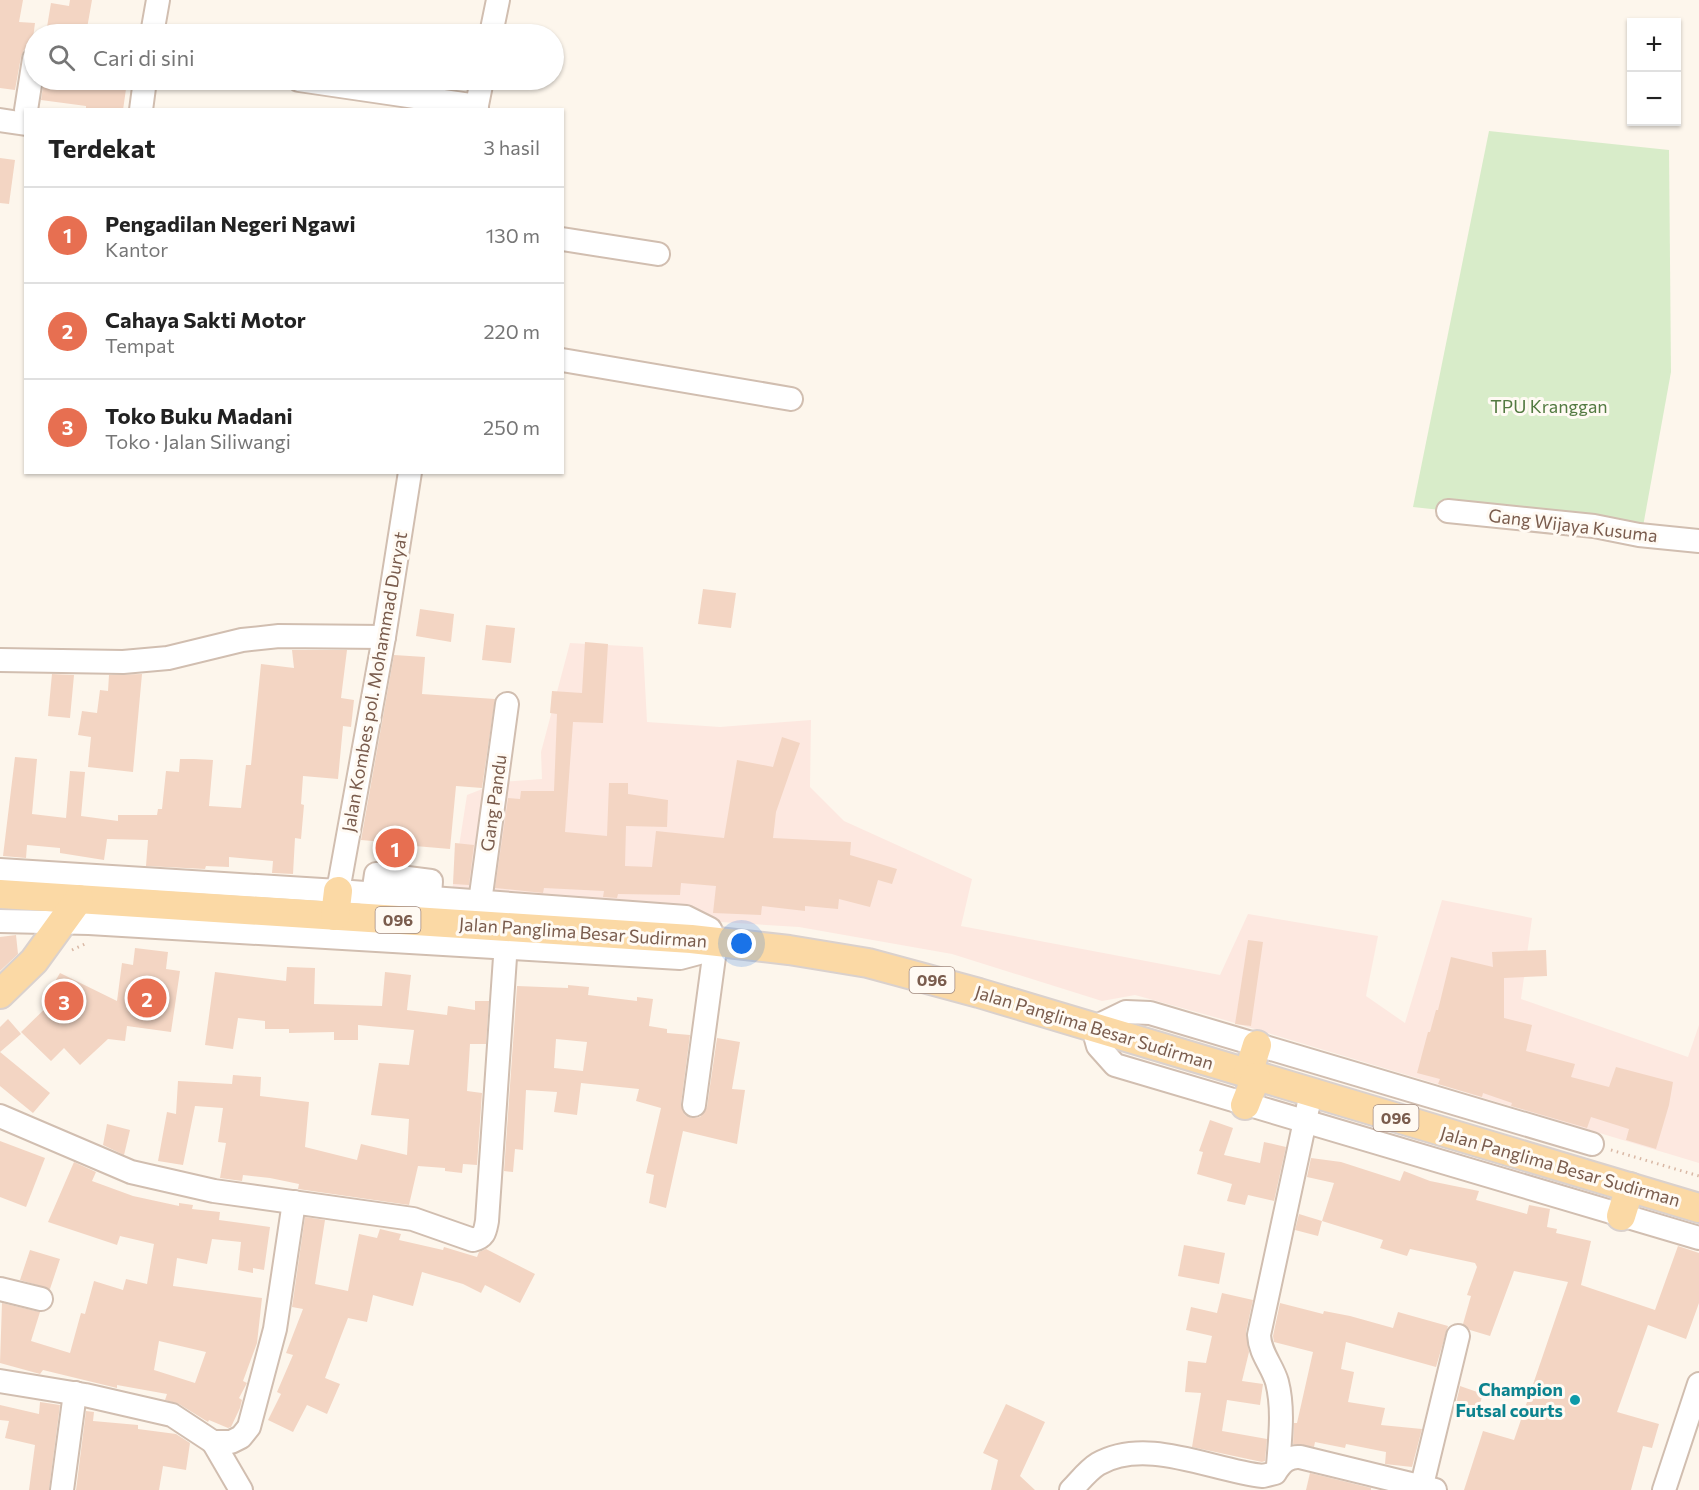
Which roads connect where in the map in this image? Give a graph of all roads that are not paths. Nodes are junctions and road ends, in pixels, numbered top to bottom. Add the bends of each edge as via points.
1 (158, 0) edge
2 (498, 0) edge
3 (154, 24) edge
4 (493, 24) edge
5 (29, 90) edge
6 (144, 90) edge
7 (363, 90) edge
8 (480, 90) edge
9 (26, 108) edge
10 (141, 108) edge
11 (477, 108) edge
12 (24, 117) edge
13 (0, 120) edge
14 (564, 239) edge
15 (658, 254) dead end
16 (564, 360) edge
17 (791, 399) dead end
18 (410, 474) edge
19 (1448, 511) dead end
20 (1699, 541) edge
21 (384, 637) junction
22 (0, 660) edge
23 (507, 704) dead end
24 (0, 870) edge
25 (0, 894) edge
26 (480, 902) junction
27 (337, 903) junction
28 (371, 906) junction
29 (72, 910) junction
30 (429, 910) junction
31 (0, 921) edge
32 (238, 921) junction
33 (593, 922) junction
34 (506, 939) junction
35 (716, 942) junction
36 (0, 994) edge
37 (1093, 1028) junction
38 (1257, 1044) junction
39 (1252, 1075) junction
40 (1311, 1093) junction
41 (694, 1105) dead end
42 (1245, 1105) junction
43 (0, 1116) edge
44 (1304, 1123) junction
45 (1592, 1144) road end
46 (1630, 1187) junction
47 (294, 1202) junction
48 (1699, 1208) edge
49 (1621, 1216) junction
50 (1699, 1238) edge
51 (0, 1289) edge
52 (41, 1299) dead end
53 (1458, 1336) dead end
54 (0, 1381) edge
55 (1699, 1384) edge
56 (75, 1393) junction
57 (213, 1442) junction
58 (1278, 1466) junction
59 (1428, 1487) edge
60 (62, 1490) edge
61 (241, 1490) edge
62 (1071, 1490) edge
63 (1664, 1490) edge

1 - 3 street
2 - 4 street
5 - 9 street
6 - 10 street
7 - 11 street
8 - 11 street
12 - 13 street
14 - 15 street
16 - 17 street
18 - 21 street, Jalan Kombes pol. Mohammad Duryat
19 - 20 street, Gang Wijaya Kusuma
21 - 22 street via 279,636 242,640 168,658 123,662
21 - 27 street, Jalan Kombes pol. Mohammad Duryat
23 - 26 street, Gang Pandu
24 - 27 street
25 - 29 main road, Jalan Panglima Besar Sudirman
26 - 30 street
26 - 33 street
27 - 28 main road, Jalan Panglima Besar Sudirman / 096
27 - 32 main road, Jalan Panglima Besar Sudirman / 096
28 - 30 main road, Jalan Panglima Besar Sudirman / 096
28 - 30 street via 376,874 431,881
29 - 31 street
29 - 32 main road, Jalan Panglima Besar Sudirman / 096
29 - 36 main road via 30,965
30 - 34 main road, Jalan Panglima Besar Sudirman / 096
32 - 34 street
33 - 34 main road, Jalan Panglima Besar Sudirman / 096
33 - 35 main road, Jalan Panglima Besar Sudirman / 096
34 - 35 street via 680,958 710,950
34 - 47 street via 489,1198 483,1236 473,1240 413,1220
35 - 37 main road, Jalan Panglima Besar Sudirman / 096 via 789,950 885,968
35 - 41 street
37 - 38 street via 1116,1015 1136,1011
37 - 39 main road, Jalan Panglima Besar Sudirman / 096
37 - 42 street via 1098,1046 1115,1065
38 - 39 main road
38 - 45 street
39 - 40 main road, Jalan Panglima Besar Sudirman / 096
39 - 42 main road
40 - 44 street
40 - 46 main road, Jalan Panglima Besar Sudirman / 096
42 - 44 street
43 - 47 street via 131,1172 214,1191
44 - 49 street
44 - 58 street via 1259,1335 1259,1347 1276,1379 1280,1401
46 - 48 main road, Jalan Panglima Besar Sudirman / 096
46 - 49 main road
47 - 57 street via 275,1329 249,1427 231,1442
49 - 50 street
51 - 52 street
53 - 59 street
54 - 56 street
55 - 63 street
56 - 57 street via 172,1415
56 - 60 street
57 - 61 street
58 - 59 street via 1289,1458 1300,1457
58 - 62 street via 1275,1473 1263,1476 1178,1457 1127,1456 1096,1465

